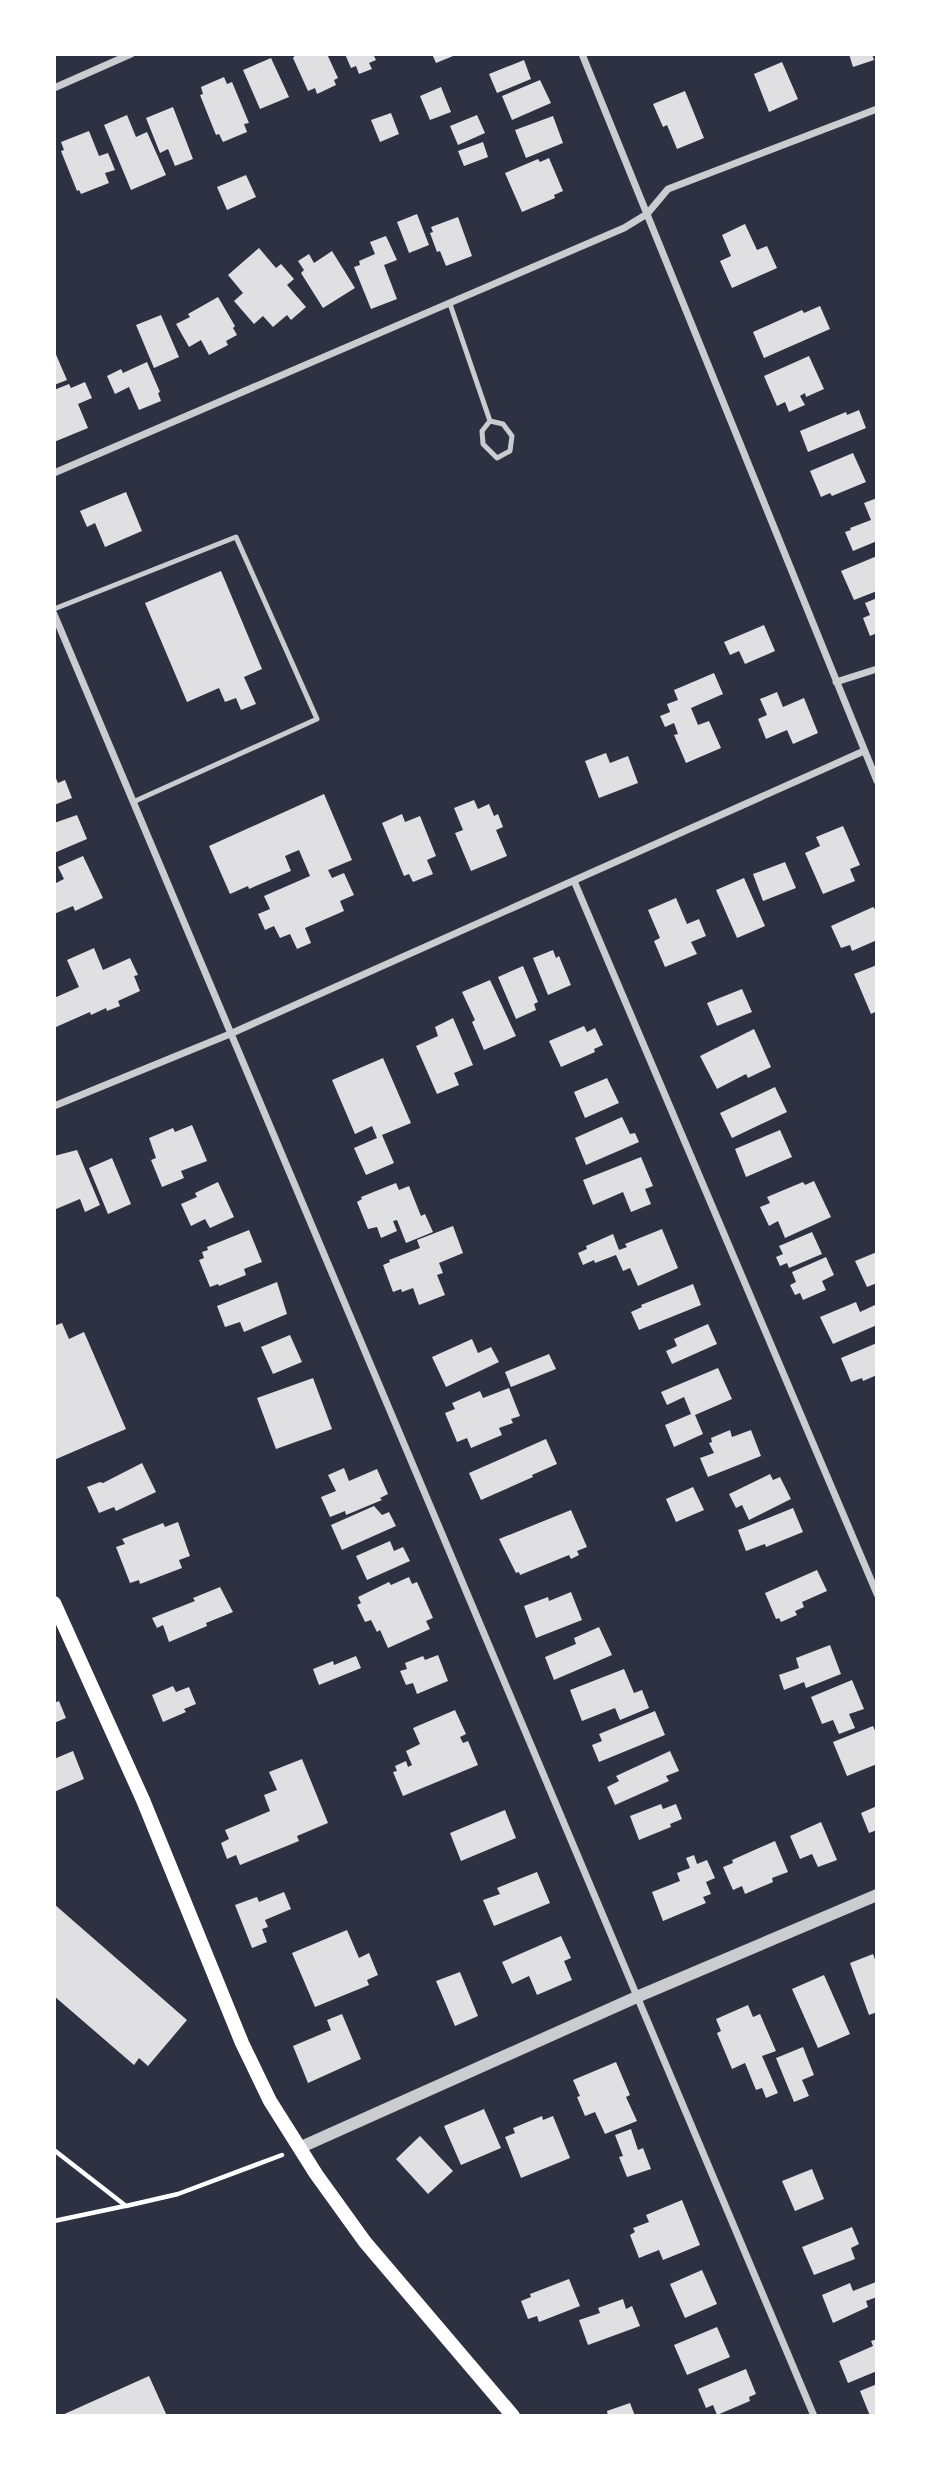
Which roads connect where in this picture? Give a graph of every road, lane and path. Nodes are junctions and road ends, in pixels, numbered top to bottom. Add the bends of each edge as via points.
1 (131, 54) edge
2 (582, 54) edge
3 (54, 88) edge
4 (877, 109) edge
5 (647, 214) junction
6 (450, 304) junction
7 (490, 421) junction
8 (54, 473) edge
9 (54, 612) edge
10 (877, 669) edge
11 (836, 682) junction
12 (864, 751) junction
13 (877, 781) edge
14 (133, 802) junction
15 (573, 881) junction
16 (230, 1034) junction
17 (54, 1106) edge
18 (877, 1594) edge
19 (54, 1602) edge
20 (877, 1895) edge
21 (639, 1996) junction
22 (299, 2148) junction
23 (54, 2150) edge
24 (126, 2206) junction
25 (54, 2221) edge
26 (513, 2416) edge
27 (814, 2416) edge

1 - 3 street
2 - 5 street
4 - 5 street via 668,189
5 - 6 street
5 - 11 street
6 - 7 lane
6 - 8 street
7 - 7 lane via 503,424 512,436 510,451 497,458 483,444 482,431
9 - 14 street
9 - 14 lane via 236,537 317,719
10 - 11 street
11 - 12 street
12 - 13 street
12 - 15 street
14 - 16 street
15 - 16 street
15 - 18 street
16 - 17 street
16 - 21 street
19 - 22 main road via 143,1800 242,2043
20 - 21 street
21 - 22 street
21 - 27 street
22 - 24 path via 178,2194
22 - 26 main road via 365,2242
23 - 24 path
24 - 25 path

